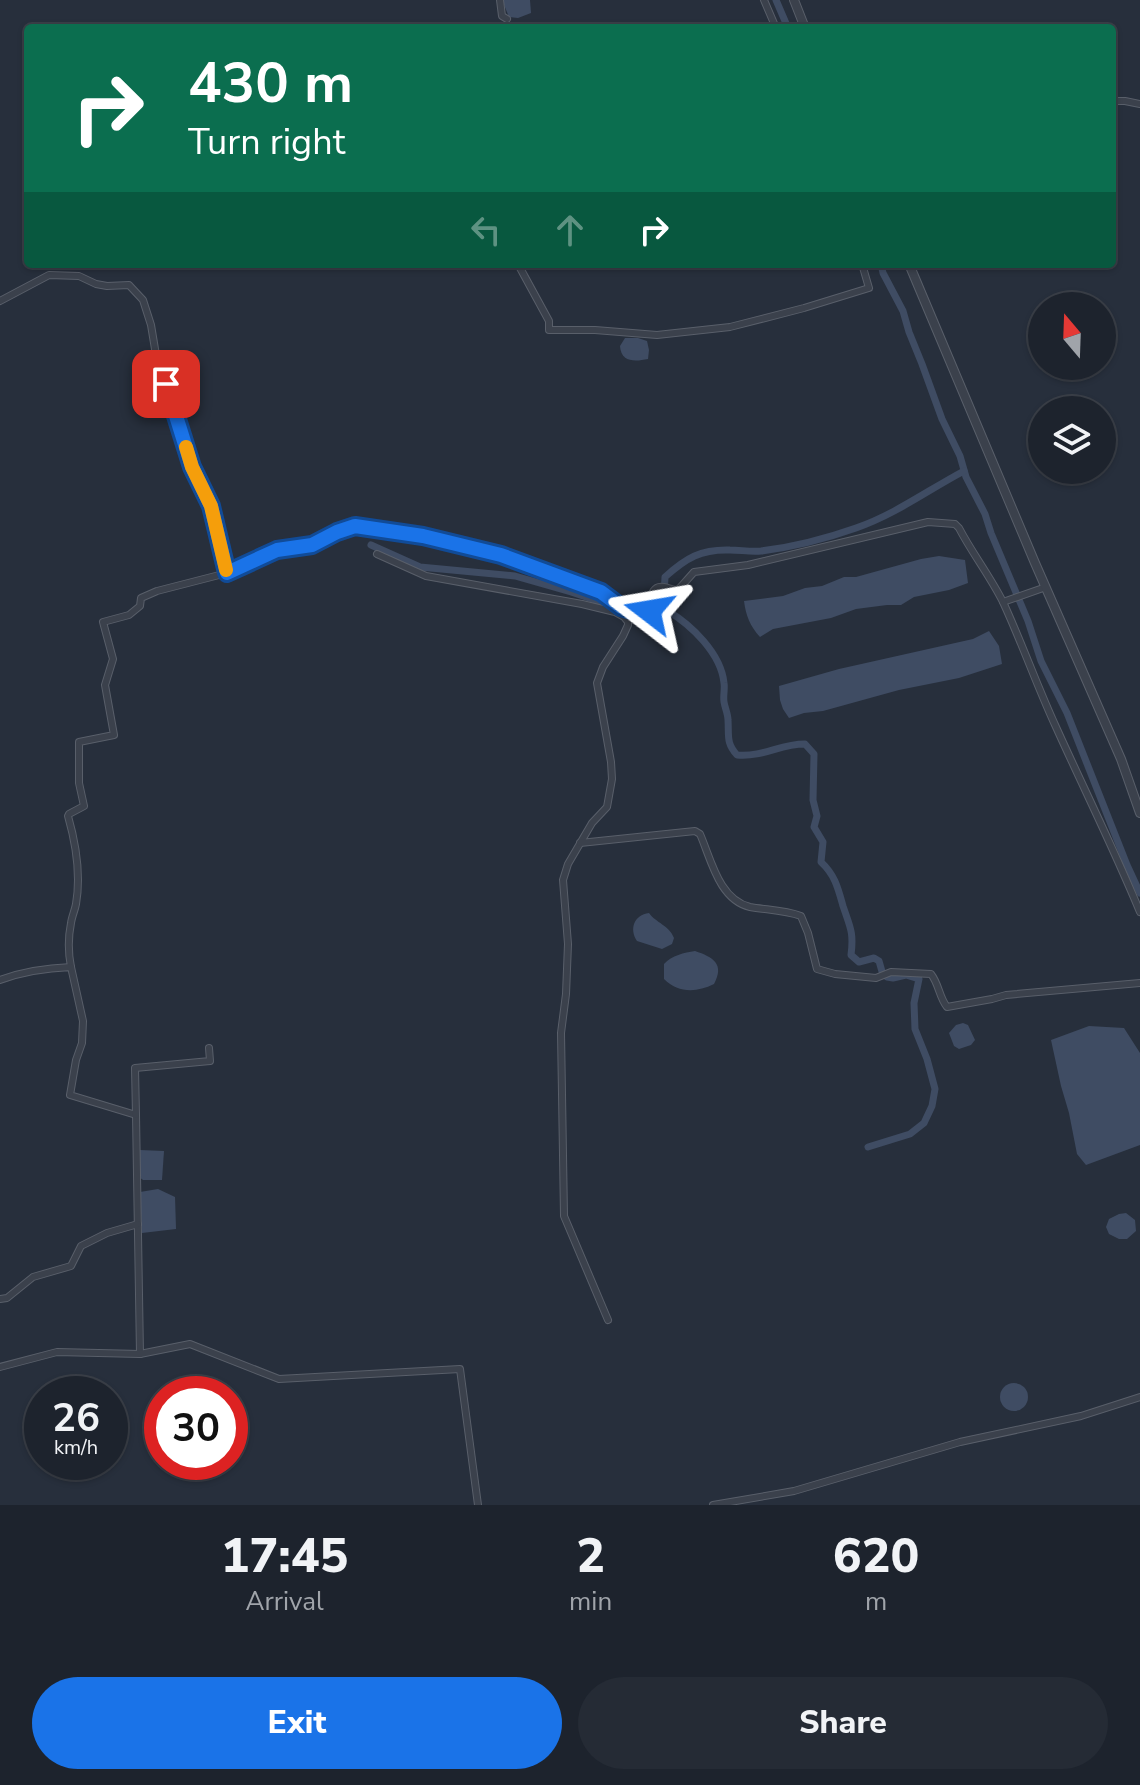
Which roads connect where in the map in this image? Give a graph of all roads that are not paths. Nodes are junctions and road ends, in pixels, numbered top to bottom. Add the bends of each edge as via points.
1 (500, 0) edge
2 (764, 0) edge
3 (794, 0) edge
4 (507, 19) dead end
5 (774, 24) edge
6 (803, 24) edge
7 (1116, 101) edge
8 (1140, 104) edge
9 (520, 268) edge
10 (863, 268) edge
11 (911, 268) edge
12 (0, 301) edge
13 (377, 554) dead end
14 (227, 573) junction
15 (1046, 587) junction
16 (1005, 601) junction
17 (1140, 813) edge
18 (580, 843) junction
19 (1140, 912) edge
20 (71, 967) junction
21 (0, 980) edge
22 (1140, 983) edge
23 (209, 1048) dead end
24 (136, 1115) junction
25 (138, 1224) junction
26 (0, 1299) edge
27 (608, 1320) dead end
28 (140, 1354) junction
29 (0, 1367) edge
30 (1140, 1397) edge
31 (478, 1505) edge
32 (713, 1505) edge

1 - 4 street
2 - 5 street
3 - 6 street
7 - 8 street
9 - 10 street via 549,330 657,335 730,327 869,288
11 - 15 street
12 - 14 street via 49,275 129,285 138,293 192,467 211,506
13 - 18 street via 426,576 559,598 615,612 626,620 627,628 597,683 611,762 607,807
14 - 16 street via 277,550 312,545 355,526 501,555 646,614 655,587 678,590 694,572 940,522 959,528
14 - 20 street via 157,591 141,598 129,615 103,622 113,659 105,685 114,735 79,742 84,806 68,816 77,883 68,946
15 - 16 street
15 - 17 street
16 - 19 street via 1039,690
18 - 22 street via 695,831 720,881 740,904 801,916 817,969 876,978 901,971 931,974 947,1007 1006,995
18 - 27 street via 563,880 568,944 561,1033 564,1216
20 - 21 street
20 - 24 street via 83,1021 70,1095
23 - 24 street via 210,1061 135,1068
24 - 25 street
25 - 26 street via 81,1246 71,1266 33,1277
25 - 28 street
28 - 29 street via 57,1352
28 - 31 street via 190,1344 279,1379 460,1369
30 - 32 street via 794,1491

